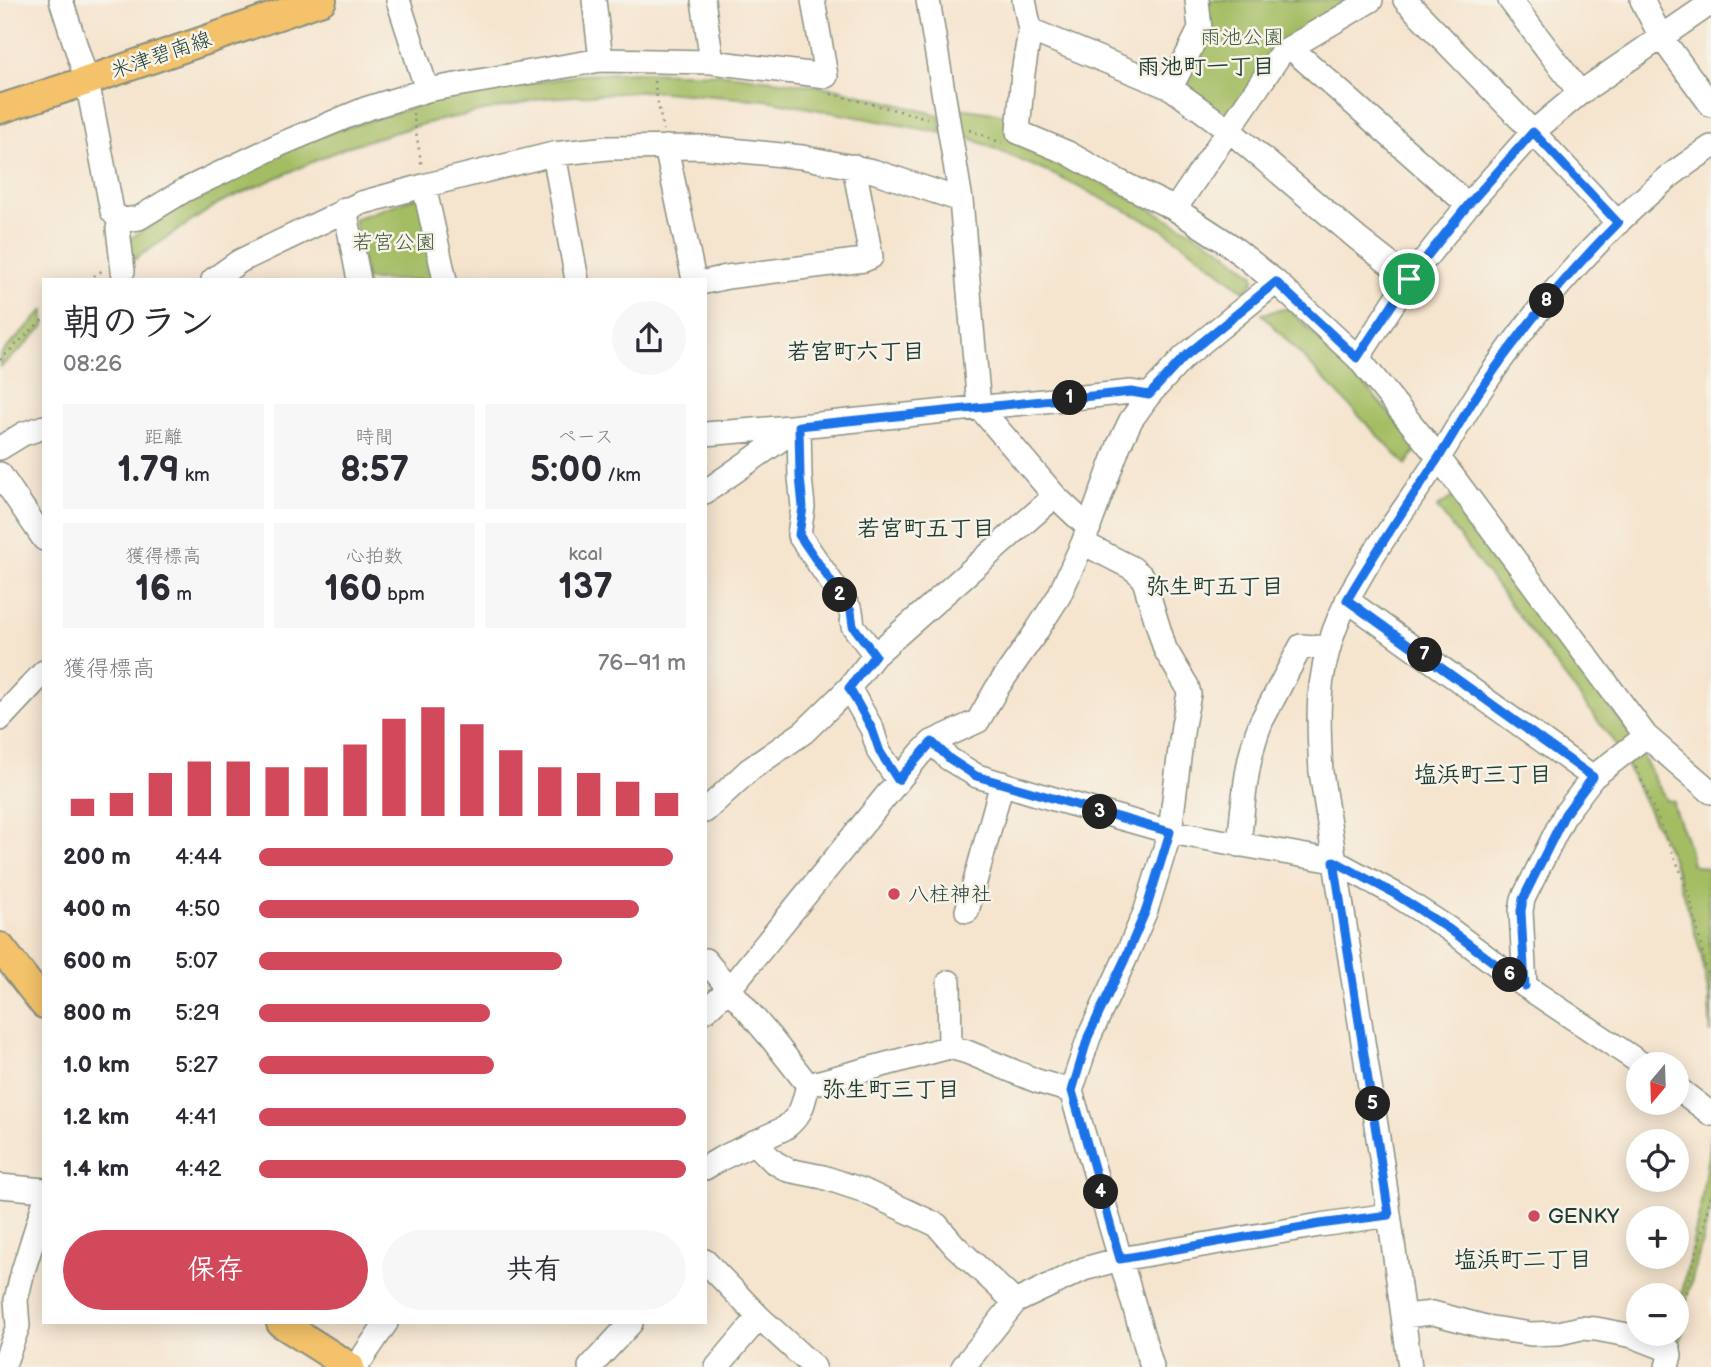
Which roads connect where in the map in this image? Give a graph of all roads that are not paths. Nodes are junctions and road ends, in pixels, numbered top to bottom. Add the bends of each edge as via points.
1 (61, 0) edge
2 (322, 0) edge
3 (397, 0) edge
4 (594, 0) edge
5 (703, 0) edge
6 (813, 0) edge
7 (929, 0) edge
8 (1024, 0) edge
9 (1197, 0) edge
10 (1371, 0) edge
11 (1405, 0) edge
12 (1510, 0) edge
13 (1642, 0) edge
14 (1711, 3) edge
15 (1030, 30) junction
16 (1661, 37) junction
17 (1292, 48) junction
18 (601, 60) junction
19 (712, 62) junction
20 (87, 81) junction
21 (1171, 88) junction
22 (427, 90) junction
23 (1580, 93) junction
24 (1711, 105) edge
25 (0, 109) edge
26 (1229, 130) junction
27 (1533, 132) junction
28 (666, 147) junction
29 (1711, 147) edge
30 (554, 154) junction
31 (854, 166) junction
32 (424, 186) junction
33 (961, 200) junction
34 (1468, 205) junction
35 (345, 209) junction
36 (1175, 209) junction
37 (120, 218) junction
38 (1618, 223) junction
39 (116, 268) road end
40 (216, 278) edge
41 (359, 278) edge
42 (445, 278) edge
43 (577, 278) edge
44 (694, 278) edge
45 (1409, 279) junction
46 (707, 282) edge
47 (1276, 282) junction
48 (1357, 358) junction
49 (1149, 395) junction
50 (979, 407) junction
51 (794, 427) junction
52 (42, 428) edge
53 (707, 434) edge
54 (0, 448) edge
55 (1439, 458) junction
56 (0, 474) edge
57 (707, 491) edge
58 (1055, 496) junction
59 (1086, 536) junction
60 (42, 537) edge
61 (1347, 600) junction
62 (1329, 648) junction
63 (875, 655) junction
64 (42, 674) edge
65 (849, 688) junction
66 (0, 719) edge
67 (1646, 736) junction
68 (932, 742) junction
69 (1593, 777) junction
70 (898, 780) junction
71 (1002, 783) junction
72 (1711, 791) edge
73 (707, 809) edge
74 (1170, 832) junction
75 (1239, 845) junction
76 (1334, 861) junction
77 (967, 911) dead end
78 (0, 947) edge
79 (707, 962) edge
80 (949, 982) dead end
81 (1525, 986) junction
82 (730, 988) junction
83 (42, 1001) edge
84 (707, 1009) edge
85 (950, 1047) junction
86 (1626, 1053) edge
87 (808, 1085) junction
88 (1072, 1091) junction
89 (1689, 1097) edge
90 (1711, 1114) edge
91 (754, 1142) junction
92 (707, 1167) edge
93 (3, 1190) edge
94 (42, 1190) edge
95 (42, 1210) edge
96 (1389, 1215) junction
97 (1120, 1259) junction
98 (707, 1263) edge
99 (1015, 1302) junction
100 (1403, 1316) junction
101 (759, 1317) junction
102 (283, 1324) edge
103 (385, 1324) edge
104 (630, 1324) edge
105 (3, 1367) edge
106 (350, 1367) edge
107 (356, 1367) edge
108 (590, 1367) edge
109 (717, 1367) edge
110 (814, 1367) edge
111 (963, 1367) edge
112 (1152, 1367) edge
113 (1410, 1367) edge
114 (1667, 1367) edge

1 - 20 street
2 - 20 main road, 米津碧南線
3 - 22 street
4 - 18 street
5 - 19 street
6 - 19 street via 826,76
7 - 33 street
8 - 15 street
9 - 21 street via 1199,29
10 - 17 street
11 - 27 street
12 - 23 street
13 - 16 street
14 - 16 street
15 - 21 street
15 - 36 street via 1018,132 1068,152
16 - 23 street
16 - 24 street
17 - 26 street via 1281,53
17 - 34 street
18 - 19 street
18 - 22 street
20 - 25 main road, 米津碧南線
20 - 37 street via 112,211
21 - 26 street
22 - 37 street via 365,109 281,144 185,190 139,218
23 - 27 street
26 - 36 street
26 - 45 street
27 - 34 street
27 - 38 street
28 - 30 street
28 - 31 street via 802,157
28 - 44 street
29 - 38 street via 1665,180
30 - 32 street
30 - 43 street
31 - 33 street
31 - 46 street via 870,257
32 - 35 street
32 - 42 street
33 - 50 street
34 - 45 street
35 - 40 street via 240,261
35 - 41 street
36 - 47 street
37 - 39 street
38 - 55 street via 1528,325
45 - 48 street
47 - 48 street
47 - 49 street via 1184,357
48 - 55 street
49 - 50 street via 1131,392
49 - 59 street via 1119,445
50 - 51 street
50 - 58 street
51 - 53 street
51 - 57 street
51 - 63 street via 803,507 799,535
52 - 54 street via 23,433
55 - 61 street
55 - 67 street
56 - 60 street
58 - 59 street
58 - 63 street
59 - 68 street via 1059,596 978,721
59 - 74 street via 1143,577 1166,649 1187,686
61 - 62 street
61 - 69 street
62 - 75 street via 1301,646 1261,722 1245,790
62 - 76 street via 1320,685 1318,725
63 - 65 street
64 - 66 street
65 - 70 street
65 - 73 street via 804,732 749,770
67 - 69 street
67 - 72 street
68 - 70 street
68 - 71 street via 976,776
69 - 81 street via 1565,814 1523,899
70 - 82 street
71 - 74 street
71 - 77 street
74 - 75 street
74 - 88 street via 1146,910 1088,1037
75 - 76 street
76 - 81 street via 1449,929
76 - 96 street
78 - 83 main road
79 - 82 street
80 - 85 street
81 - 86 street
82 - 84 street
82 - 87 street
85 - 87 street
85 - 88 street
87 - 91 street via 799,1116
88 - 97 street
89 - 90 street
91 - 92 street
91 - 99 street via 788,1170 862,1190 937,1225
93 - 94 street
95 - 105 street via 16,1300 18,1325
96 - 97 street
96 - 100 street
97 - 99 street via 1084,1269
97 - 112 street
98 - 101 street
99 - 111 street
100 - 113 street
100 - 114 street via 1433,1314 1531,1334 1581,1328 1633,1336 1669,1350
101 - 109 street
101 - 110 street
102 - 106 main road
103 - 107 street
104 - 108 street

